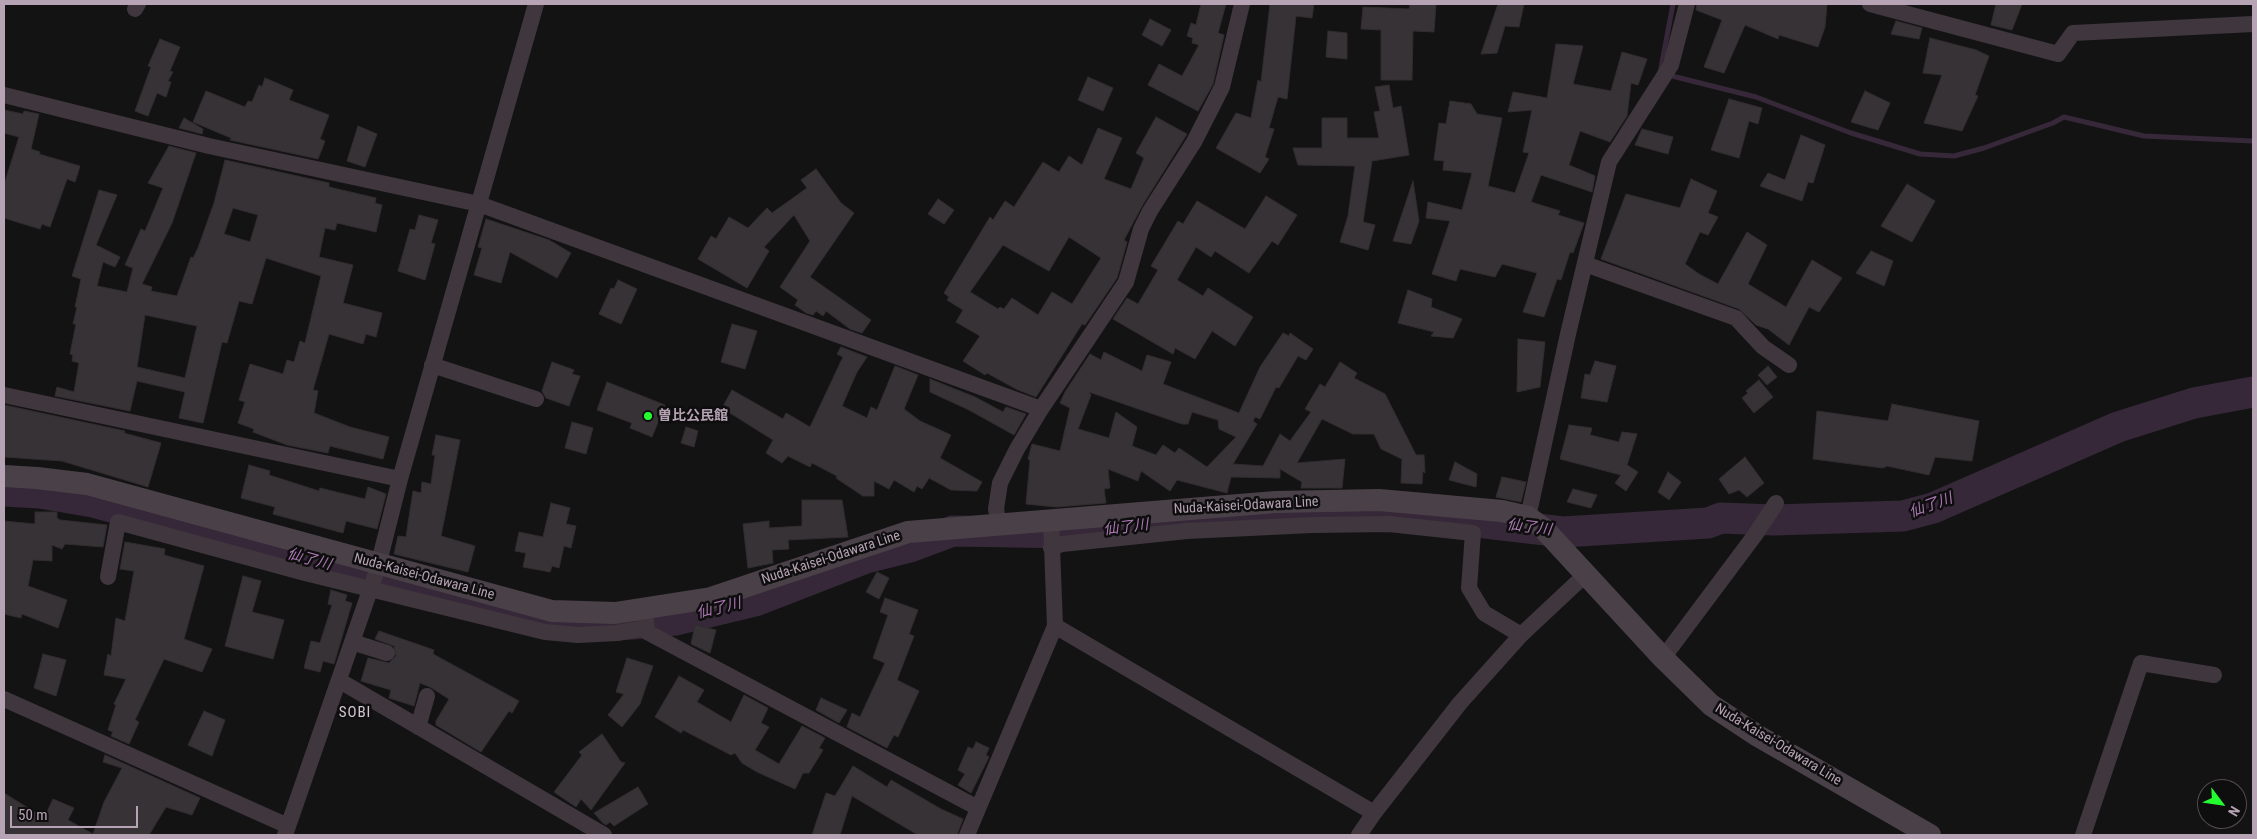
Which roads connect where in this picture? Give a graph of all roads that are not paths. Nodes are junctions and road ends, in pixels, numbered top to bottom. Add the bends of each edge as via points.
1 (536, 4) edge
2 (1242, 4) edge
3 (1687, 4) edge
4 (1870, 4) edge
5 (2253, 24) edge
6 (4, 95) edge
7 (479, 204) junction
8 (1584, 264) junction
9 (432, 365) junction
10 (1790, 366) dead end
11 (4, 395) edge
12 (536, 400) dead end
13 (1041, 409) junction
14 (4, 476) edge
15 (400, 478) junction
16 (122, 498) junction
17 (1776, 503) dead end
18 (1528, 517) junction
19 (1051, 520) junction
20 (118, 521) junction
21 (1000, 525) junction
22 (1051, 548) junction
23 (378, 568) junction
24 (1585, 575) junction
25 (108, 577) dead end
26 (370, 589) junction
27 (646, 619) junction
28 (1055, 626) junction
29 (1521, 636) junction
30 (352, 642) junction
31 (387, 653) dead end
32 (1663, 658) junction
33 (2214, 675) dead end
34 (340, 681) junction
35 (427, 696) dead end
36 (4, 699) edge
37 (418, 727) junction
38 (978, 808) junction
39 (1374, 813) junction
40 (287, 831) edge
41 (604, 835) edge
42 (967, 835) edge
43 (1359, 835) edge
44 (1930, 835) edge
45 (2083, 835) edge

1 - 7 street
2 - 13 street via 1222,87 1194,142 1141,229 1126,282
3 - 8 street via 1671,65 1609,162
4 - 5 street via 2058,54 2073,34
6 - 7 street via 209,146
7 - 9 street
7 - 13 street
8 - 10 street via 1736,318 1763,346
8 - 18 street
9 - 12 street
9 - 15 street
11 - 15 street
13 - 21 street via 1000,483 996,508
14 - 16 main road, Nuda-Kaisei-Odawara Line via 87,484
15 - 23 street
16 - 20 street
16 - 23 main road, Nuda-Kaisei-Odawara Line
17 - 32 street
18 - 19 main road, Nuda-Kaisei-Odawara Line via 1502,511 1379,500 1276,502
18 - 24 main road, Nuda-Kaisei-Odawara Line via 1543,528
19 - 21 main road, Nuda-Kaisei-Odawara Line
19 - 22 street
20 - 25 street
20 - 26 street
21 - 27 main road, Nuda-Kaisei-Odawara Line via 908,532
22 - 28 street
22 - 29 street via 1062,544 1187,530 1312,525 1389,524 1473,533 1469,588 1484,613
23 - 26 street
23 - 27 main road, Nuda-Kaisei-Odawara Line via 552,611 615,613
24 - 29 street
24 - 32 main road, Nuda-Kaisei-Odawara Line
26 - 27 street via 545,632 578,635 617,633
26 - 30 street
27 - 38 street via 647,632
28 - 38 street
28 - 39 street
29 - 39 street via 1460,703
30 - 31 street
30 - 34 street
32 - 44 main road, Nuda-Kaisei-Odawara Line via 1710,705
33 - 45 street via 2140,663
34 - 37 street
34 - 40 street
35 - 37 street
36 - 40 street
37 - 41 street
38 - 42 street
39 - 43 street

